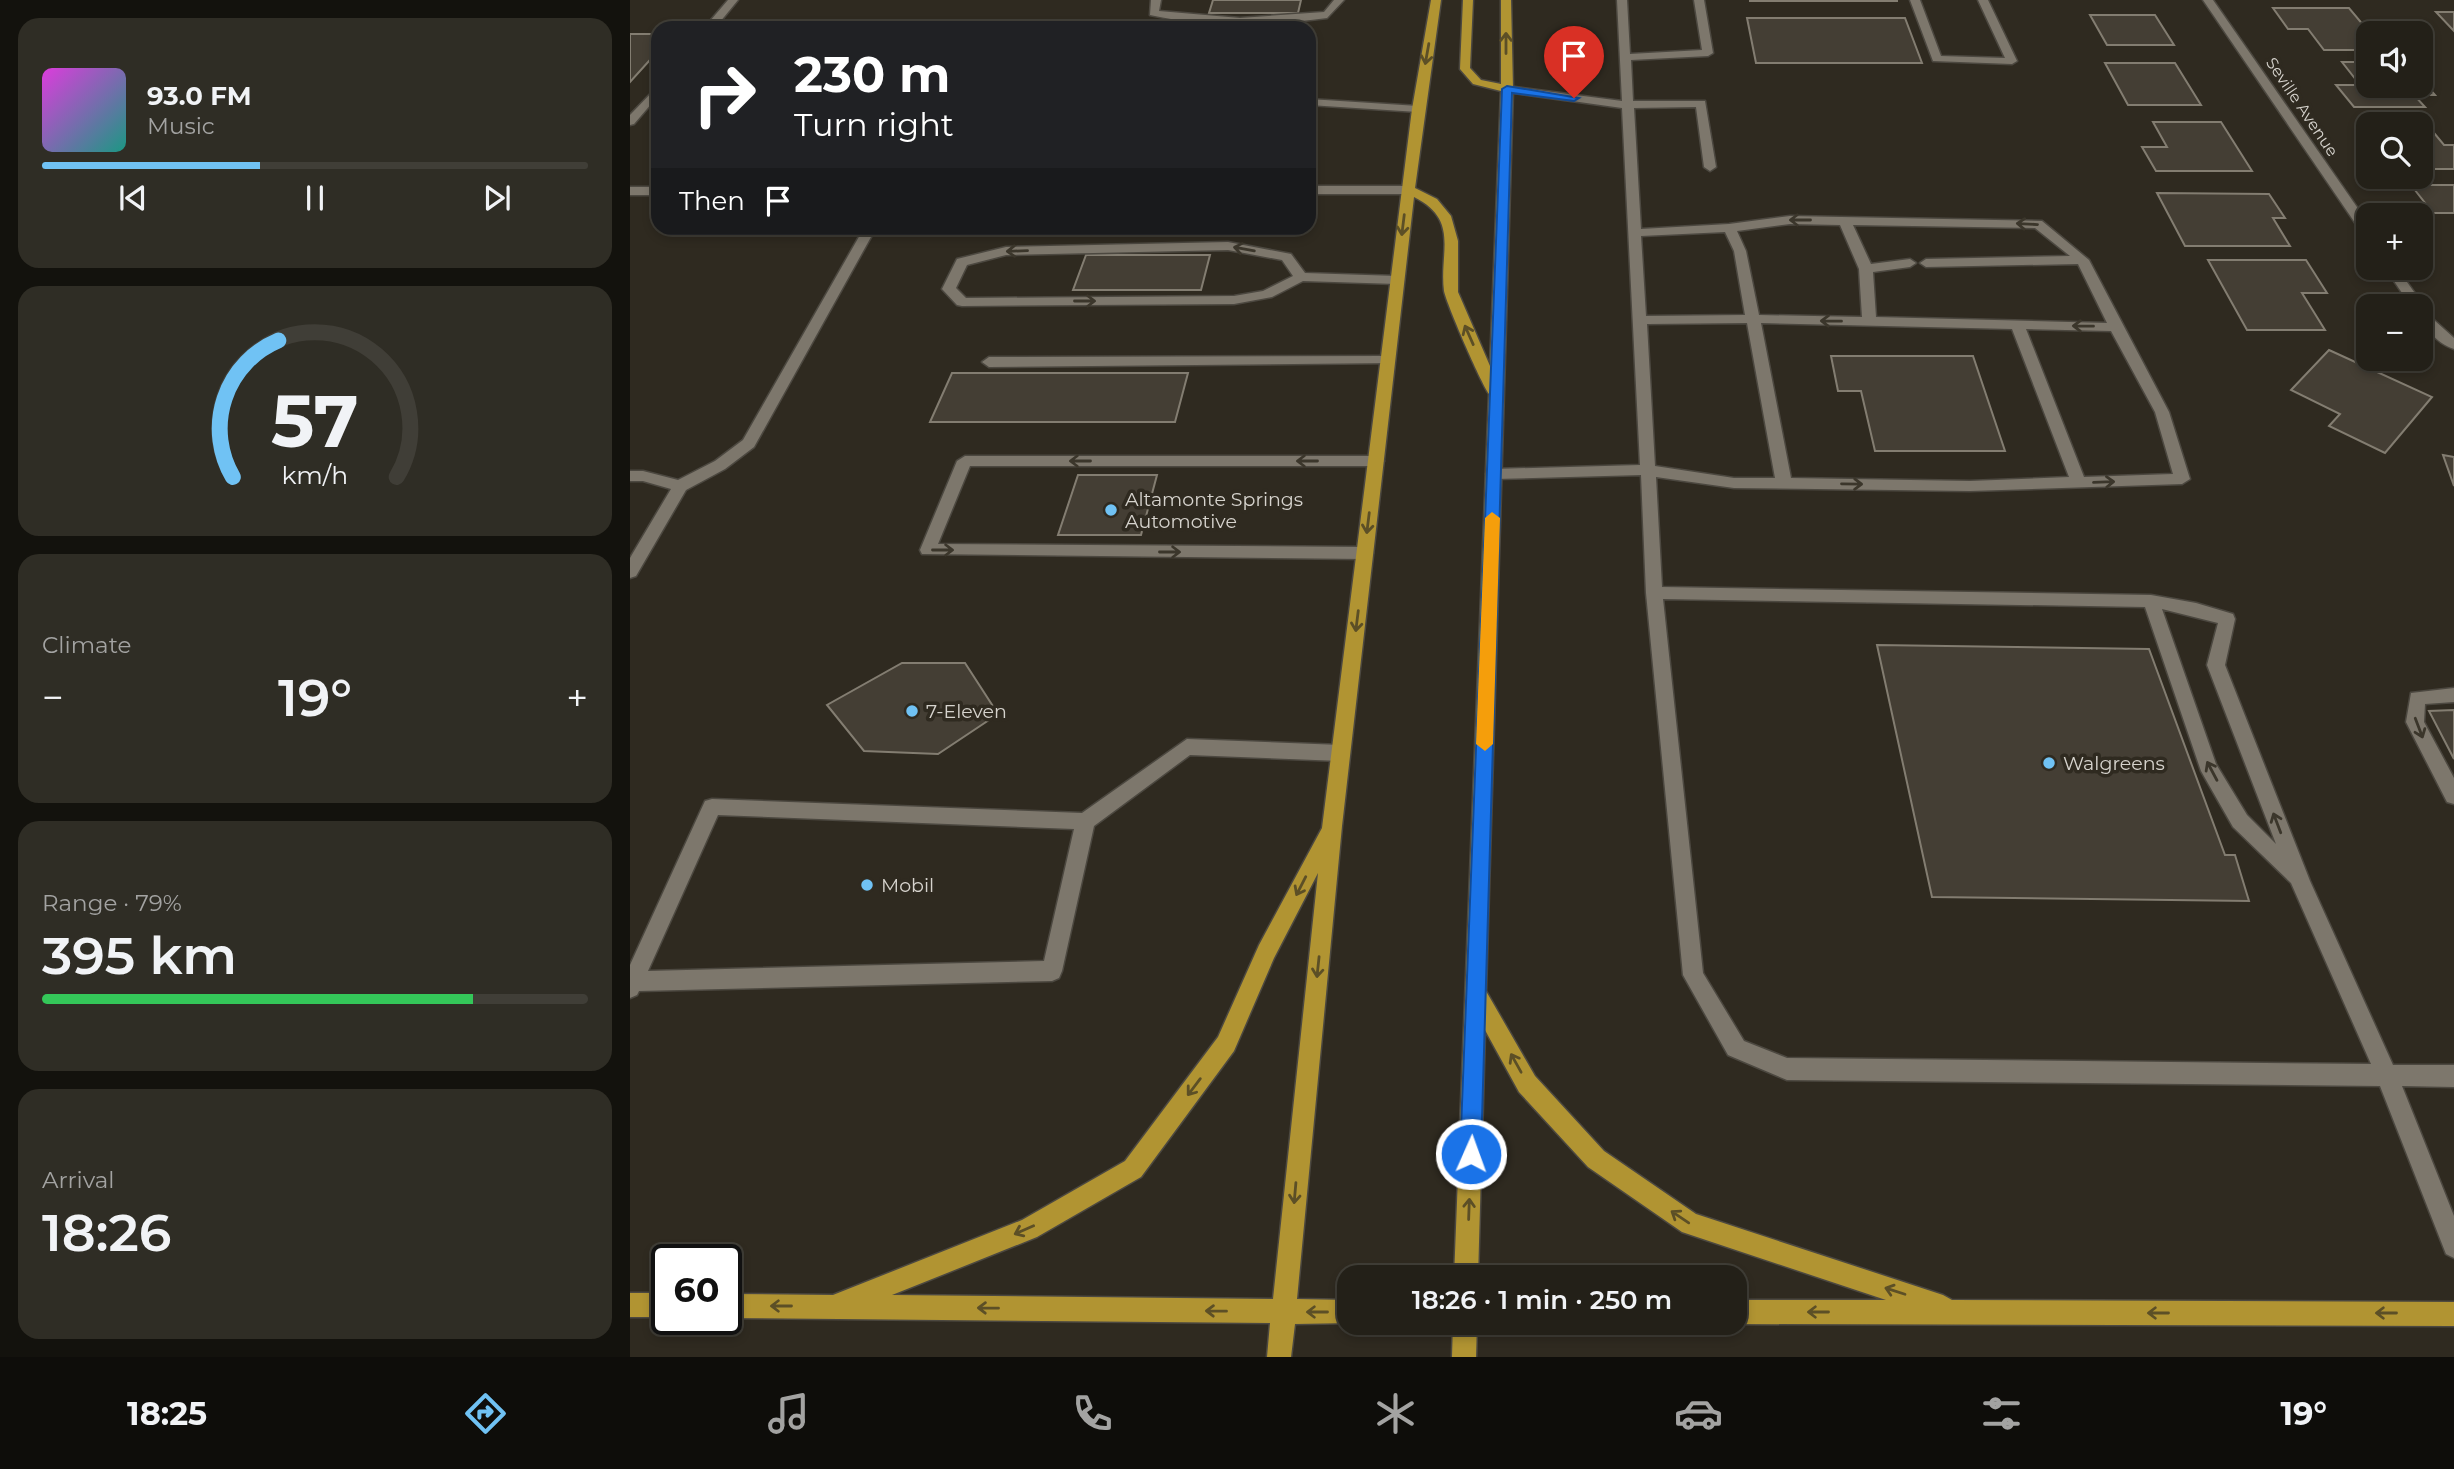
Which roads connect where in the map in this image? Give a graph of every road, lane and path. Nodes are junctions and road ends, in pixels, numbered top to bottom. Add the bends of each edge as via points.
1 (733, 0) edge
2 (1156, 0) edge
3 (1339, 0) edge
4 (1436, 0) edge
5 (1468, 0) edge
6 (1506, 0) edge
7 (1622, 0) edge
8 (1699, 0) edge
9 (1915, 0) edge
10 (1983, 0) edge
11 (2208, 0) edge
12 (715, 21) edge
13 (1625, 57) junction
14 (1507, 89) junction
15 (651, 97) edge
16 (1316, 102) edge
17 (1628, 105) junction
18 (1418, 109) junction
19 (630, 122) edge
20 (1710, 167) dead end
21 (1316, 190) edge
22 (1408, 190) junction
23 (630, 191) edge
24 (651, 191) edge
25 (2356, 216) edge
26 (1845, 221) junction
27 (1729, 228) junction
28 (1634, 233) junction
29 (866, 235) edge
30 (2083, 260) junction
31 (1910, 263) dead end
32 (1926, 263) dead end
33 (1866, 269) junction
34 (1301, 278) junction
35 (1397, 280) junction
36 (1755, 319) junction
37 (1639, 320) junction
38 (1869, 321) junction
39 (2017, 325) junction
40 (2116, 327) junction
41 (2433, 327) edge
42 (2454, 345) edge
43 (1387, 360) junction
44 (989, 362) dead end
45 (1496, 397) junction
46 (1376, 461) junction
47 (1648, 470) junction
48 (1494, 474) junction
49 (630, 476) edge
50 (2079, 482) junction
51 (1784, 483) junction
52 (680, 486) junction
53 (1365, 553) junction
54 (630, 572) edge
55 (1654, 593) junction
56 (2151, 601) junction
57 (2454, 695) edge
58 (1341, 753) junction
59 (2454, 796) edge
60 (1085, 821) junction
61 (1332, 826) junction
62 (2300, 881) junction
63 (631, 984) edge
64 (1476, 993) junction
65 (2387, 1075) junction
66 (2454, 1076) edge
67 (2454, 1246) edge
68 (1466, 1265) edge
69 (630, 1305) edge
70 (651, 1305) edge
71 (742, 1306) edge
72 (835, 1306) junction
73 (1284, 1311) junction
74 (1337, 1312) edge
75 (1747, 1312) edge
76 (1959, 1312) junction
77 (2454, 1314) edge
78 (1465, 1335) edge
79 (1279, 1357) edge
80 (1464, 1357) edge

1 - 12 street
2 - 3 street via 1154,13 1187,18 1301,19 1327,15
4 -> 18 main road
5 - 14 main road via 1465,69 1477,82
14 -> 6 main road
7 - 13 street
8 - 13 street via 1708,53
9 - 10 street via 1937,59 2012,61
11 - 25 street, Seville Avenue
13 - 17 street
14 - 17 street
14 - 45 main road
15 - 19 street
16 - 18 street
17 - 20 street via 1701,103
17 - 28 street
18 - 22 main road
21 - 22 street
22 -> 35 main road
45 -> 22 main road via 1451,292 1452,241 1445,216 1433,202
23 - 24 street
26 -> 27 street via 1790,220
30 -> 26 street via 2038,224
26 - 33 street
27 - 28 street
27 - 36 street via 1741,251
28 - 37 street
29 - 52 street via 749,443
30 - 32 street
30 - 40 street
31 - 33 street
33 - 38 street
34 -> 34 street via 1286,257 1228,246 1006,251 962,262 949,289 962,302 1234,300 1267,294
34 - 35 street
35 - 43 main road
36 - 37 street
38 -> 36 street
36 - 51 street
37 - 47 street
38 - 39 street
40 -> 39 street
39 - 50 street
50 -> 40 street via 2182,479 2162,412
41 - 42 street
43 - 44 street
43 - 46 main road
45 - 48 main road
46 -> 53 main road
46 -> 53 street via 965,461 928,550
47 - 48 street
47 - 51 street via 1734,482
47 - 55 street
48 - 64 main road
49 - 52 street
51 -> 50 street via 1970,486
52 - 54 street
53 -> 58 main road
55 - 56 street
55 - 65 street via 1693,975 1736,1048 1787,1069
62 -> 56 street via 2240,821 2208,766
62 -> 56 street via 2216,664 2227,619
57 -> 59 street via 2417,698 2415,722
58 - 60 street via 1187,747
58 - 61 main road
60 - 63 street via 712,807
60 - 63 street via 1052,971
61 -> 72 main road via 1266,953 1226,1044 1133,1168 1029,1228
61 -> 73 main road
62 - 65 street
68 -> 64 main road
76 -> 64 main road via 1690,1224 1596,1159 1527,1084
65 - 66 street
65 - 67 street
69 - 70 main road
72 -> 71 main road
73 -> 72 main road
74 -> 73 main road
73 - 79 main road
76 -> 75 main road
77 -> 76 main road
78 - 80 main road

